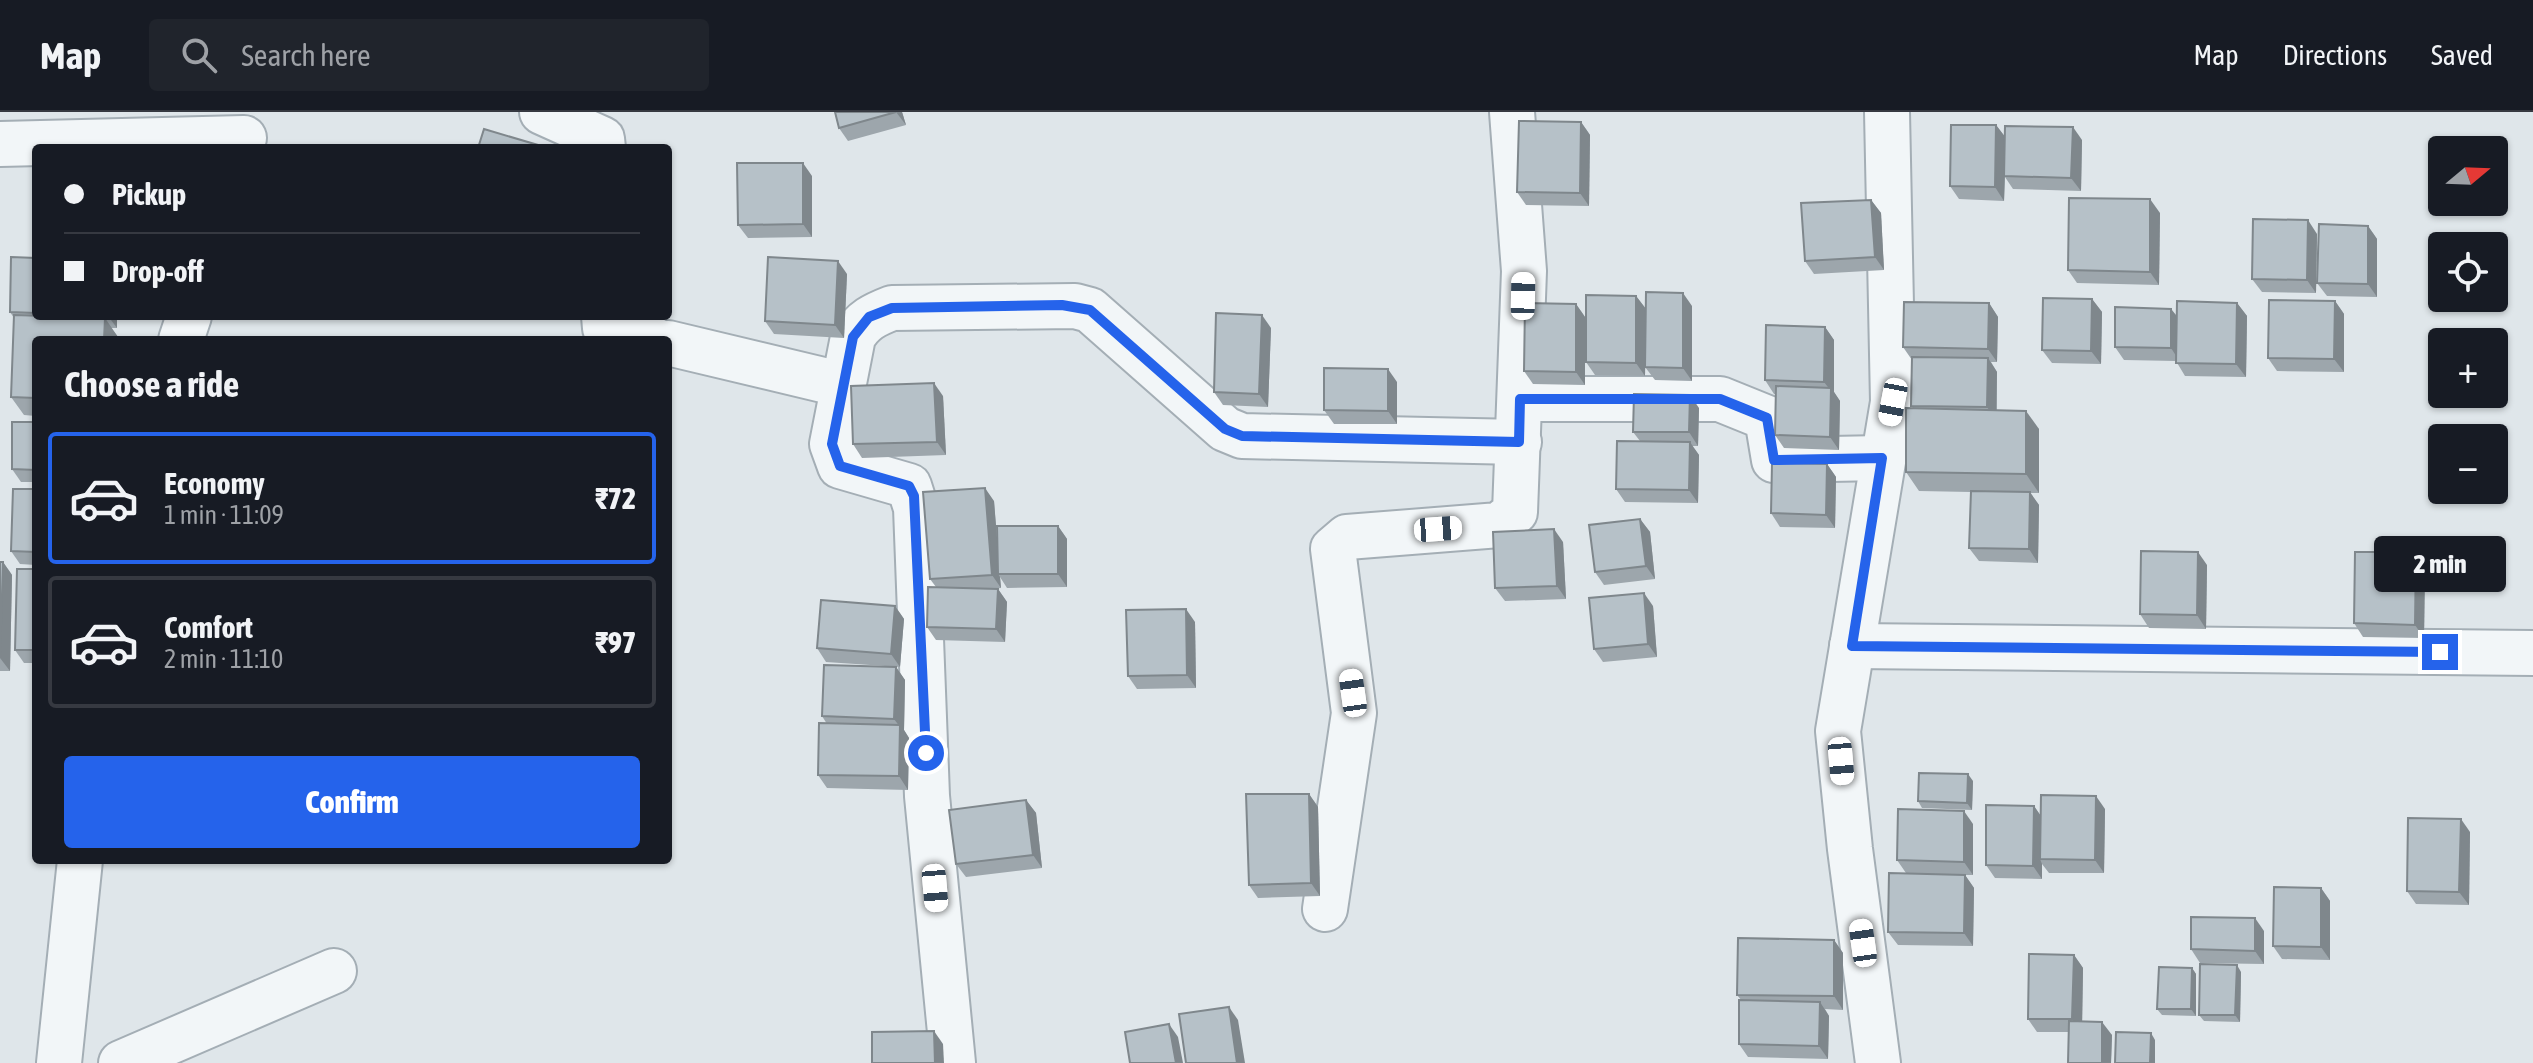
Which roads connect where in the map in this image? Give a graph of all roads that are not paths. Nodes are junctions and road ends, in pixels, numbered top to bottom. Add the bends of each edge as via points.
1 (542, 112) edge
2 (1512, 112) edge
3 (1887, 112) edge
4 (250, 133) edge
5 (0, 144) edge
6 (603, 144) edge
7 (604, 320) edge
8 (638, 336) edge
9 (672, 344) edge
10 (844, 385) junction
11 (1520, 399) junction
12 (1519, 442) junction
13 (1882, 458) junction
14 (1852, 646) junction
15 (2533, 653) edge
16 (80, 864) edge
17 (1325, 909) dead end
18 (334, 971) dead end
19 (59, 1063) edge
20 (121, 1063) edge
21 (953, 1063) edge
22 (1878, 1063) edge

1 - 6 street via 602,139
2 - 11 street via 1524,271
3 - 13 street via 1893,402
4 - 5 street
7 - 8 street via 605,328
9 - 10 street
10 - 12 street via 859,326 892,308 1075,306 1090,310 1225,429 1242,436
10 - 21 street via 832,444 840,466 909,486 916,508 927,796
11 - 12 street
11 - 13 street via 1720,399 1767,418 1774,460
12 - 17 street via 1515,512 1508,521 1347,537 1333,549 1354,713
13 - 14 street
14 - 15 street
14 - 22 street via 1838,731
16 - 19 street
18 - 20 street

